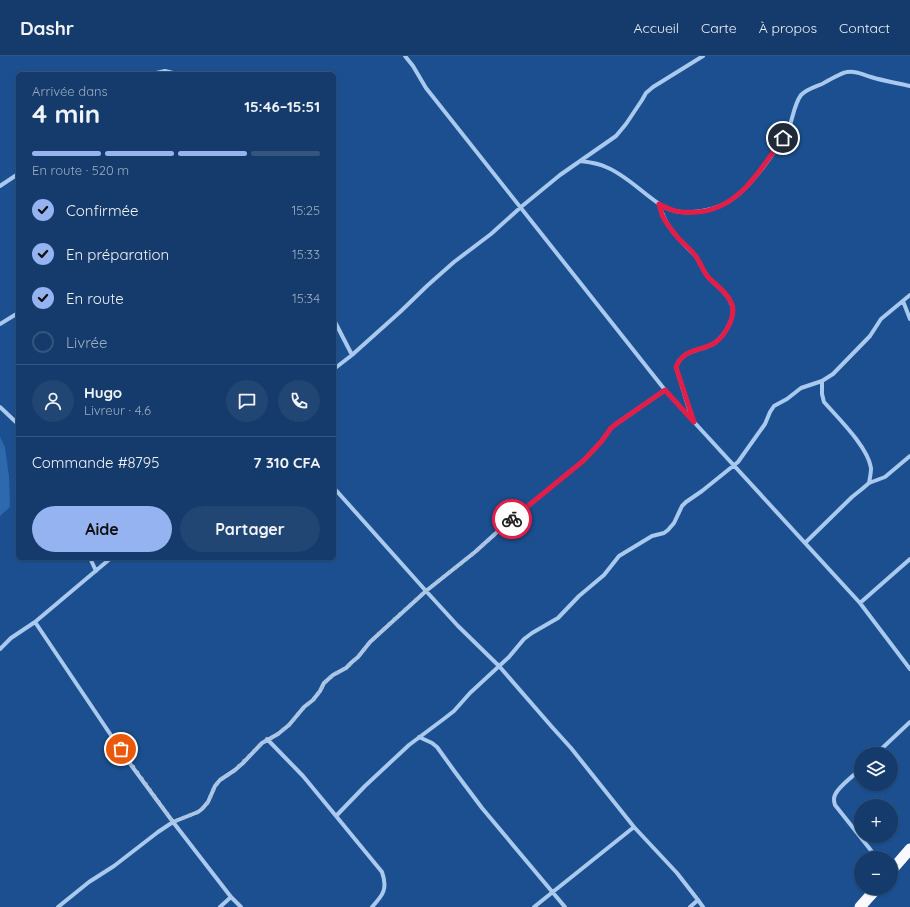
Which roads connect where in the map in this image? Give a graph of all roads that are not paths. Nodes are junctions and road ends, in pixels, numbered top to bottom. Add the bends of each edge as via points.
1 (405, 56) edge
2 (703, 56) edge
3 (910, 86) edge
4 (580, 161) junction
5 (16, 175) edge
6 (0, 186) edge
7 (659, 204) junction
8 (521, 207) junction
9 (910, 295) edge
10 (903, 301) junction
11 (16, 314) edge
12 (910, 319) edge
13 (0, 324) edge
14 (336, 324) edge
15 (352, 355) junction
16 (336, 367) edge
17 (822, 381) junction
18 (665, 390) junction
19 (0, 407) edge
20 (16, 422) edge
21 (694, 422) junction
22 (910, 456) edge
23 (733, 465) junction
24 (869, 483) junction
25 (336, 490) edge
26 (805, 543) junction
27 (910, 559) edge
28 (91, 560) edge
29 (108, 560) edge
30 (96, 570) junction
31 (426, 591) junction
32 (860, 603) junction
33 (35, 622) junction
34 (0, 649) edge
35 (499, 666) junction
36 (910, 669) edge
37 (910, 722) edge
38 (419, 737) junction
39 (267, 739) junction
40 (883, 747) edge
41 (854, 775) edge
42 (336, 816) junction
43 (173, 822) junction
44 (634, 827) junction
45 (910, 848) edge
46 (871, 851) edge
47 (898, 863) edge
48 (552, 892) junction
49 (870, 895) edge
50 (231, 897) junction
51 (698, 900) junction
52 (58, 907) edge
53 (220, 907) edge
54 (241, 907) edge
55 (372, 907) edge
56 (534, 907) edge
57 (565, 907) edge
58 (690, 907) edge
59 (704, 907) edge
60 (860, 907) edge

1 - 8 street via 426,88
2 - 4 street via 653,87 616,136
3 - 7 street via 853,71 845,72 806,90 798,101 783,138 752,180 729,202 701,212 687,213 675,212
4 - 7 street via 613,170
4 - 8 street
5 - 6 street
7 - 21 street via 662,216 669,226 697,258 708,277 728,297 733,308 729,325 717,342 686,353 676,367
8 - 15 street via 454,262
8 - 18 street
9 - 10 street
10 - 12 street
10 - 17 street via 881,319 870,336 833,374
11 - 13 street
14 - 15 street
15 - 16 street
17 - 23 street via 801,388 774,406 765,424 738,462
17 - 24 street via 824,402 866,453 871,474
18 - 21 street
18 - 31 street via 611,428 583,461
19 - 20 street
21 - 23 street
22 - 24 street via 885,477
23 - 26 street
23 - 35 street via 686,502 668,530 652,536 624,553 558,618 524,639
24 - 26 street
25 - 31 street
26 - 32 street
27 - 32 street
28 - 30 street
29 - 30 street
30 - 33 street
31 - 35 street
31 - 39 street via 370,642 358,657 324,683 313,700 289,725
32 - 36 street
33 - 34 street
33 - 43 street
35 - 38 street via 454,711
35 - 44 street via 571,748
37 - 40 street
38 - 42 street
38 - 48 street via 437,747 482,808
39 - 42 street via 303,776
39 - 43 street via 235,770 220,780 202,809
41 - 46 street via 834,796 835,805
42 - 55 street via 382,872 385,886 383,894
43 - 50 street
43 - 52 street
44 - 48 street
44 - 51 street via 677,873
45 - 47 highway
48 - 56 street
48 - 57 street
49 - 60 highway
50 - 53 street
50 - 54 street
51 - 58 street
51 - 59 street

